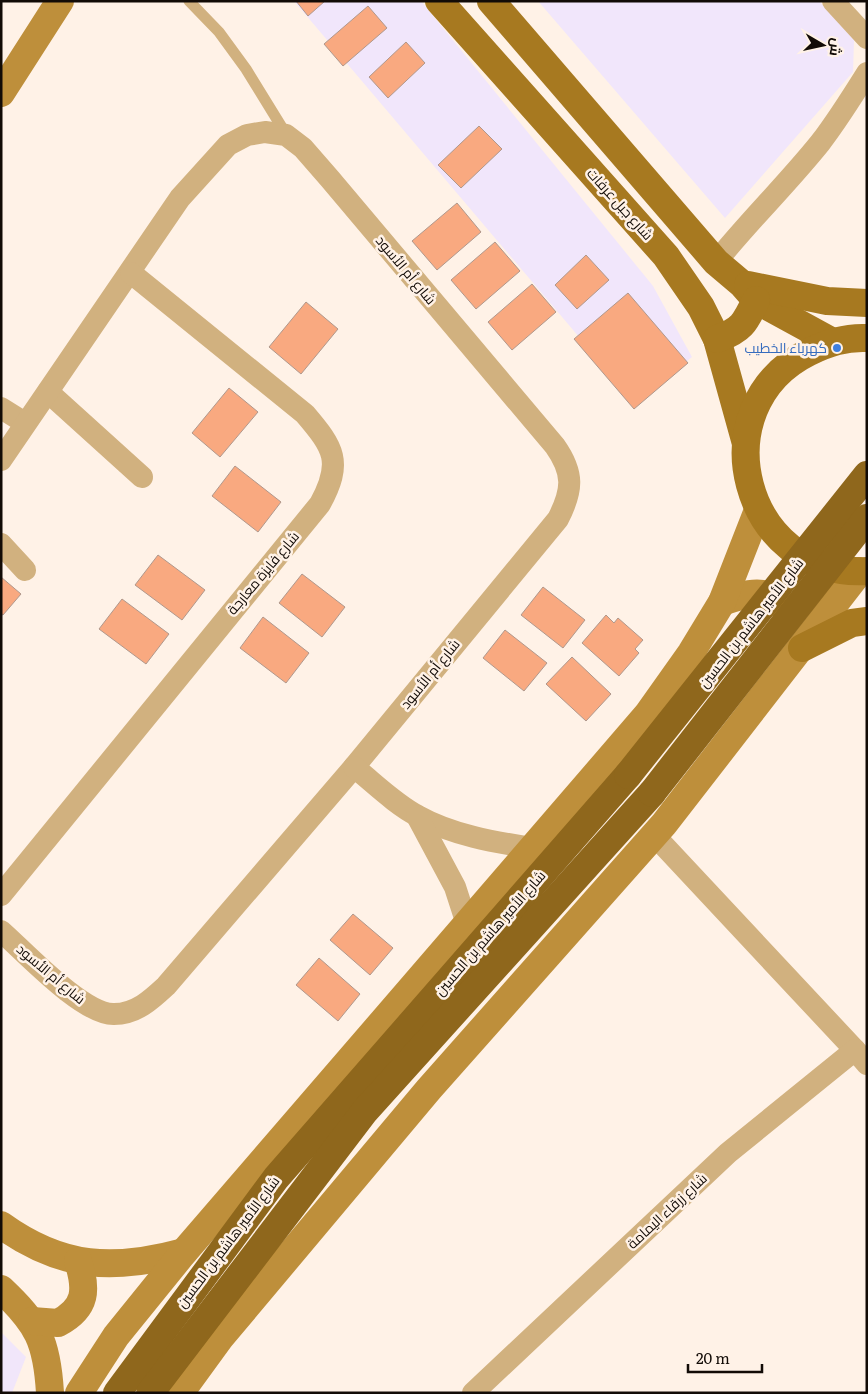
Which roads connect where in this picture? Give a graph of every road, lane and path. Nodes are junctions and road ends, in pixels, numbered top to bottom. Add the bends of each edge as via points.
1 (60, 1) edge
2 (189, 1) edge
3 (439, 1) edge
4 (491, 1) edge
5 (833, 1) edge
6 (867, 38) edge
7 (867, 73) edge
8 (1, 93) edge
9 (286, 135) junction
10 (716, 262) junction
11 (131, 273) junction
12 (749, 292) junction
13 (867, 304) edge
14 (867, 338) edge
15 (717, 339) junction
16 (831, 341) junction
17 (48, 392) junction
18 (1, 408) edge
19 (24, 423) junction
20 (745, 440) junction
21 (1, 460) edge
22 (867, 476) edge
23 (142, 477) dead end
24 (758, 510) junction
25 (867, 518) edge
26 (1, 544) edge
27 (25, 570) dead end
28 (863, 571) edge
29 (722, 602) junction
30 (867, 621) edge
31 (802, 648) junction
32 (773, 683) junction
33 (354, 767) junction
34 (418, 816) junction
35 (654, 835) junction
36 (532, 848) junction
37 (1, 895) edge
38 (467, 924) junction
39 (1, 931) edge
40 (861, 1057) edge
41 (1, 1225) edge
42 (184, 1252) junction
43 (78, 1261) junction
44 (1, 1289) edge
45 (32, 1321) junction
46 (50, 1393) edge
47 (79, 1393) edge
48 (117, 1393) edge
49 (150, 1393) edge
50 (180, 1393) edge
51 (473, 1393) edge

1 - 8 main road
2 - 9 lane via 220,32 236,54
3 - 15 main road, شارع جبل عرفات via 666,256
4 - 10 main road
5 - 6 street
7 - 10 street via 818,145
9 - 11 street via 265,132 247,135 228,145 180,198
9 - 33 street, شارع أم الأسود via 303,148 325,173 555,446 570,476 569,492 558,519
10 - 12 main road
11 - 17 street
11 - 37 street, شارع فايزة معارجة via 305,414 332,451 330,486 320,504
12 - 13 main road
12 - 15 main road via 742,327
12 - 16 main road
14 - 16 main road
15 - 20 main road, شارع جبل عرفات
16 - 20 main road via 790,361 760,396
17 - 19 street
17 - 23 street
18 - 19 street
19 - 21 street
20 - 24 main road via 746,476
22 - 48 highway, شارع الأمير هاشم بن الحسين, bridge via 628,775 276,1178
24 - 28 main road via 776,535 800,555 829,567
24 - 29 main road, شارع الأمير هاشم بن الحسين
25 - 49 highway, شارع الأمير هاشم بن الحسين, bridge via 652,792 365,1111
26 - 27 street
28 - 31 main road
29 - 32 main road via 754,593 775,598 785,609 788,638
29 - 36 main road, شارع الأمير هاشم بن الحسين via 647,715
30 - 31 main road via 852,623
31 - 32 main road
32 - 35 main road
33 - 34 street
33 - 39 street, شارع أم الأسود via 166,986 134,1010 113,1014 80,1002
34 - 36 street via 494,842
34 - 38 street via 455,887
35 - 40 street
35 - 50 main road via 429,1089 220,1338
36 - 38 main road, شارع الأمير هاشم بن الحسين
38 - 42 main road, شارع الأمير هاشم بن الحسين
40 - 51 street, شارع زرقاء اليمامة via 728,1153
41 - 43 main road via 28,1243
42 - 43 main road via 134,1264
42 - 47 main road, شارع الأمير هاشم بن الحسين via 116,1336
43 - 45 main road via 85,1282 78,1309 58,1323
44 - 45 main road
45 - 46 main road via 46,1350

